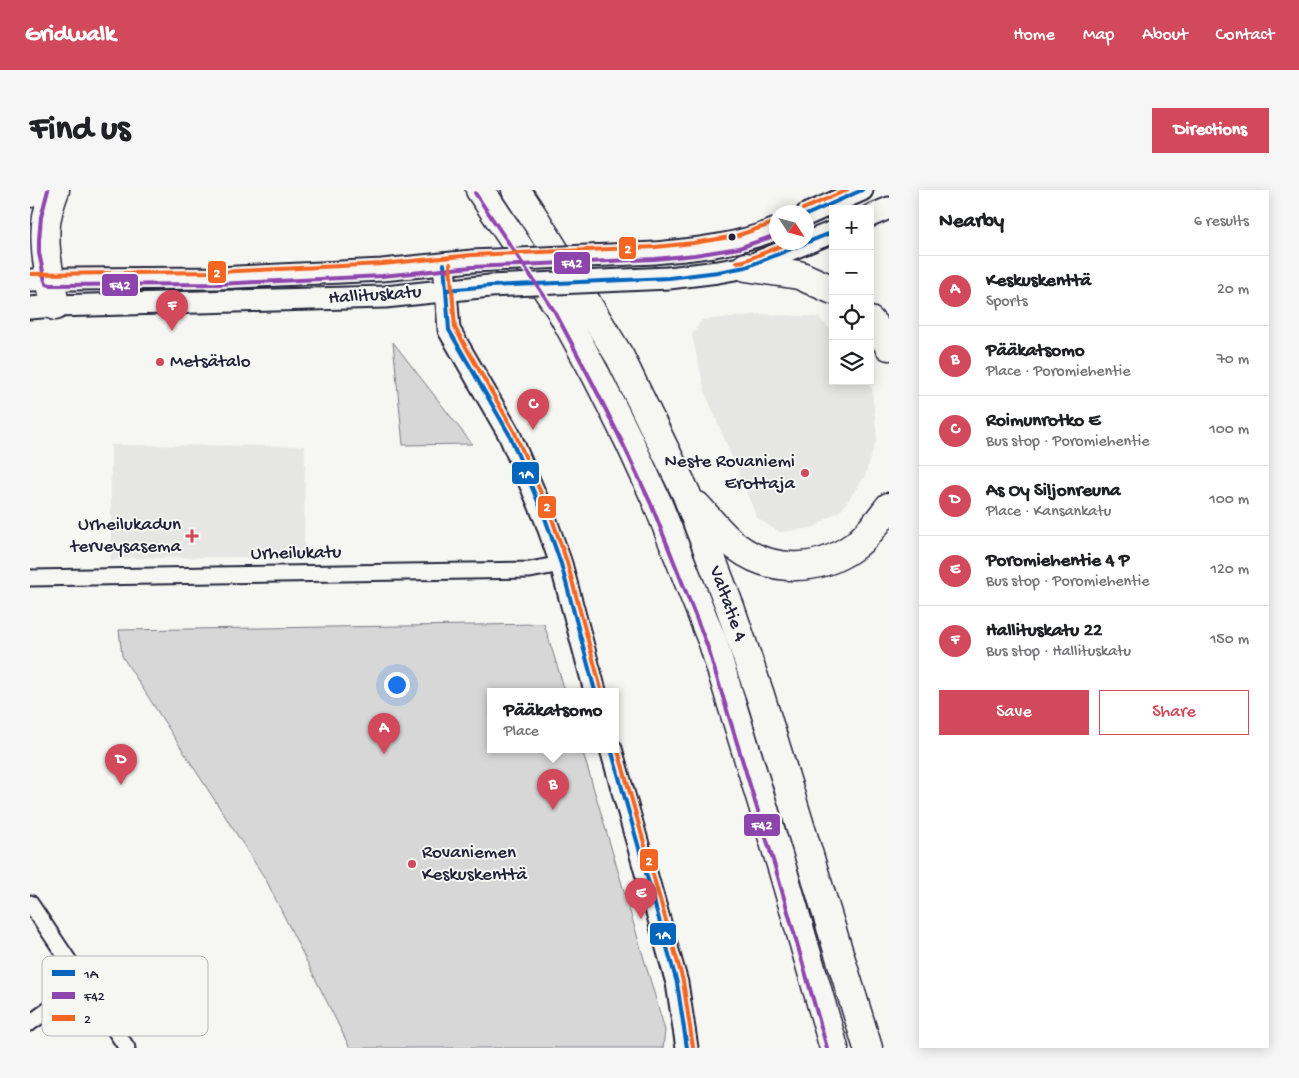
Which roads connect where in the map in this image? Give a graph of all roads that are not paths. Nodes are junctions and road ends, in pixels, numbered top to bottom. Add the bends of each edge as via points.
1 (55, 190) edge
2 (480, 190) edge
3 (516, 190) edge
4 (862, 190) edge
5 (889, 208) edge
6 (814, 211) edge
7 (874, 214) edge
8 (769, 231) edge
9 (829, 234) edge
10 (444, 264) junction
11 (746, 267) junction
12 (40, 280) edge
13 (829, 288) edge
14 (447, 290) junction
15 (43, 307) edge
16 (874, 326) edge
17 (889, 346) edge
18 (686, 493) junction
19 (889, 508) edge
20 (562, 564) junction
21 (30, 578) edge
22 (594, 688) edge
23 (612, 753) edge
24 (30, 903) edge
25 (66, 956) edge
26 (42, 1014) edge
27 (30, 1022) edge
28 (119, 1036) edge
29 (127, 1048) edge
30 (687, 1048) edge
31 (834, 1048) edge
32 (868, 1048) edge

1 - 12 highway via 46,225
2 - 31 highway, Valtatie 4 via 560,309 657,502 713,643
3 - 18 highway, Valtatie 4 via 620,357
4 - 6 main road
5 - 7 main road
8 - 10 main road, Hallituskatu, bridge via 738,242 655,253
9 - 11 main road, Hallituskatu
10 - 12 main road, Hallituskatu via 227,277
10 - 14 main road
11 - 13 highway via 800,275
11 - 14 main road, Hallituskatu, bridge via 669,278
12 - 15 highway
14 - 15 main road, Hallituskatu via 385,297
14 - 20 main road via 449,330 509,434
16 - 17 highway
18 - 19 highway via 726,539 739,549 784,566 808,566 831,560 854,547
18 - 32 highway, Valtatie 4 via 760,694
20 - 21 street, Urheilukatu via 530,570
20 - 22 main road
23 - 30 main road via 677,983
24 - 25 street
26 - 27 street
28 - 29 street

